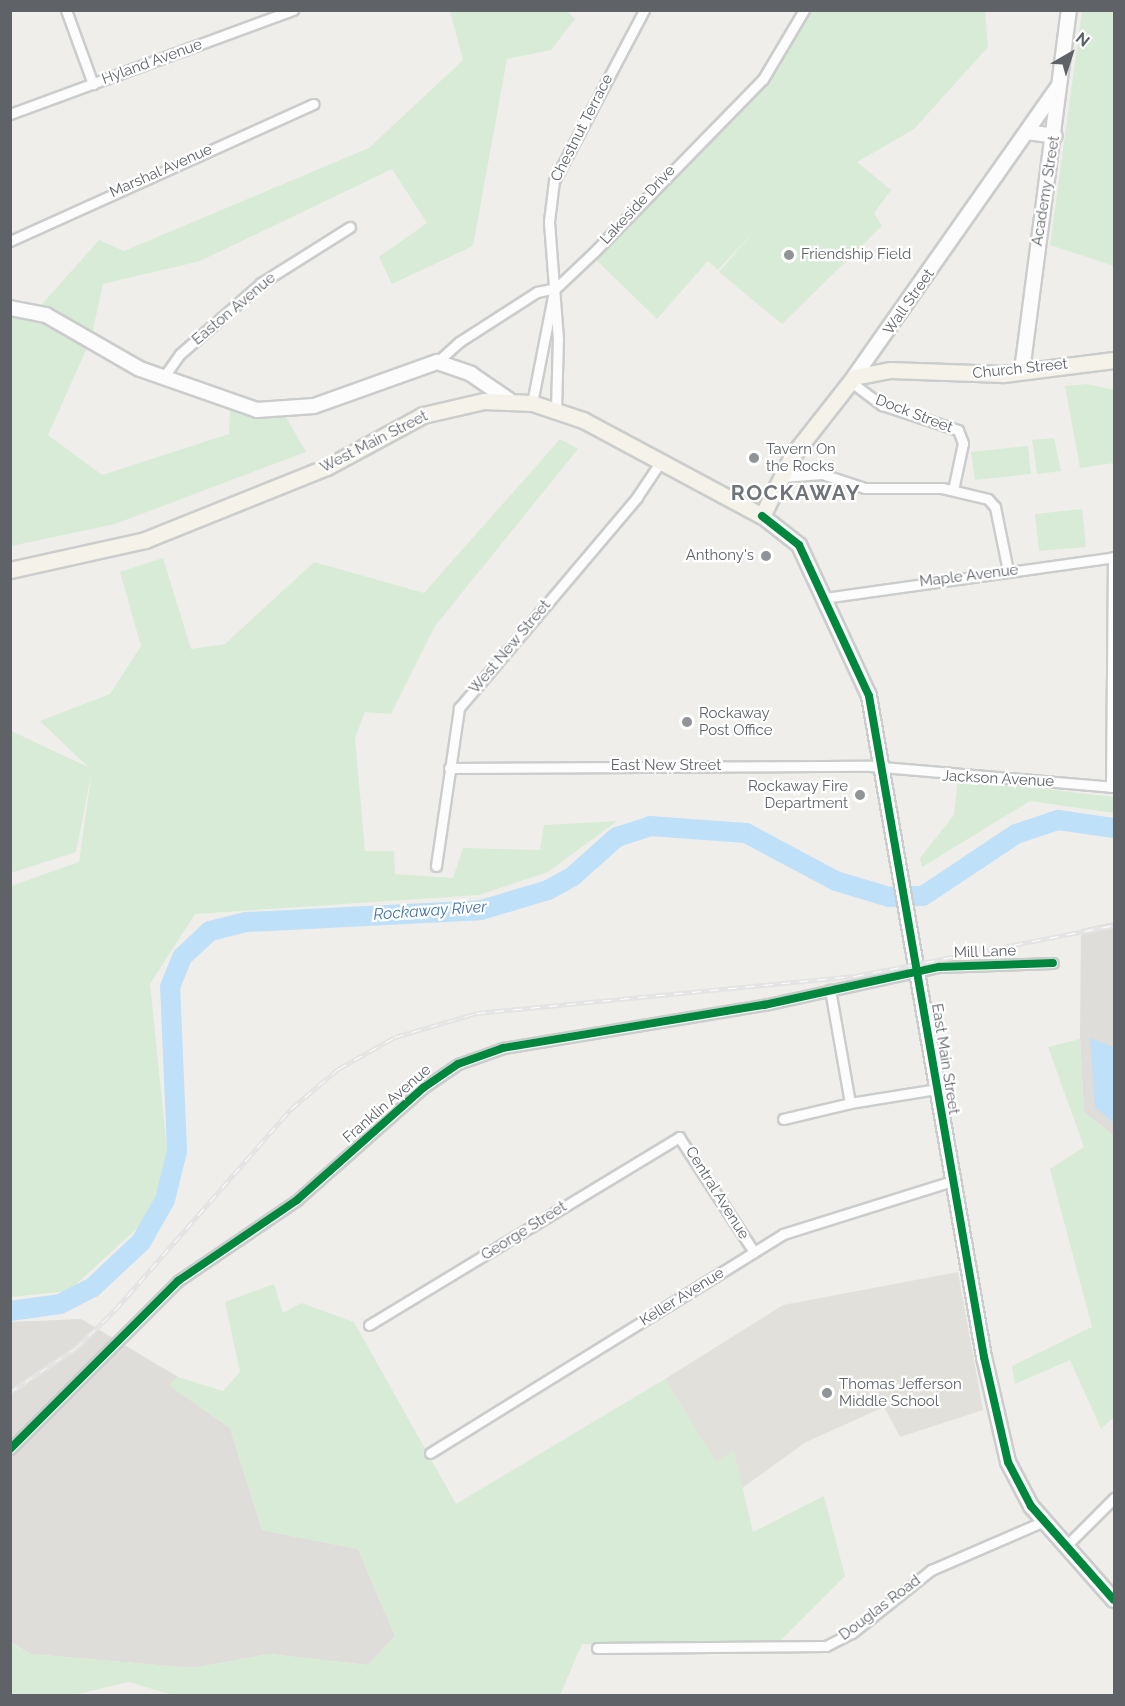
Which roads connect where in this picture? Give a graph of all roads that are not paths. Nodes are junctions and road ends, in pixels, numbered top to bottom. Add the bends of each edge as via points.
1 (66, 10) edge
2 (293, 10) edge
3 (644, 10) edge
4 (804, 10) edge
5 (1069, 10) edge
6 (93, 84) junction
7 (1057, 88) junction
8 (314, 104) dead end
9 (10, 114) edge
10 (1026, 132) junction
11 (1055, 136) junction
12 (350, 227) dead end
13 (10, 241) edge
14 (556, 288) junction
15 (10, 308) edge
16 (875, 351) junction
17 (1114, 360) edge
18 (437, 362) junction
19 (890, 370) junction
20 (1022, 371) junction
21 (163, 378) junction
22 (852, 379) junction
23 (509, 400) junction
24 (532, 403) junction
25 (556, 409) junction
26 (661, 461) junction
27 (782, 477) junction
28 (953, 490) junction
29 (762, 516) junction
30 (1114, 557) edge
31 (10, 570) edge
32 (1008, 571) junction
33 (824, 598) junction
34 (449, 768) junction
35 (882, 769) junction
36 (1113, 787) edge
37 (436, 866) dead end
38 (1053, 963) dead end
39 (917, 972) junction
40 (830, 990) junction
41 (936, 1089) junction
42 (850, 1103) junction
43 (783, 1119) dead end
44 (679, 1137) joint
45 (952, 1180) junction
46 (754, 1252) junction
47 (369, 1325) dead end
48 (10, 1449) edge
49 (430, 1453) dead end
50 (1114, 1498) edge
51 (1044, 1521) junction
52 (1066, 1546) junction
53 (1114, 1600) edge
54 (597, 1648) dead end

1 - 6 street
2 - 6 street, Hyland Avenue
3 - 14 street, Chestnut Terrace via 554,181 549,221
4 - 14 street, Lakeside Drive via 763,79
5 - 7 street, Academy Street
6 - 9 street, Hyland Avenue
7 - 10 street, Wall Street
7 - 11 street, Academy Street
8 - 13 street, Marshal Avenue
10 - 11 street
10 - 16 street, Wall Street
11 - 20 street, Academy Street
12 - 21 street, Easton Avenue via 261,283 180,354
14 - 18 street, Lakeside Drive via 537,292 459,342
14 - 24 street, Chestnut Terrace
14 - 25 street, Chestnut Terrace
15 - 21 street via 46,315
16 - 19 street
16 - 22 street, Wall Street
17 - 20 main road, Church Street
18 - 21 street via 314,406 279,411 236,404
18 - 23 street via 471,374
19 - 20 main road, Church Street via 982,376
19 - 22 main road, Church Street
22 - 27 main road, Wall Street via 812,428
22 - 28 street, Dock Street via 882,405 958,430 963,443
23 - 24 main road, West Main Street
23 - 31 main road, West Main Street via 462,403 423,415 327,467 145,540
24 - 25 main road, West Main Street
25 - 26 main road, West Main Street
26 - 29 main road, West Main Street
26 - 34 street, West New Street via 637,497 459,708
27 - 28 street via 822,474 865,488
27 - 29 main road, Wall Street
28 - 32 street via 993,501
29 - 33 street, East Main Street via 793,537
30 - 32 street, Maple Avenue
30 - 36 street
32 - 33 street, Maple Avenue
33 - 35 street, East Main Street via 869,696
34 - 35 street, East New Street
34 - 37 street, West New Street
35 - 36 street, Jackson Avenue
35 - 39 street, East Main Street
38 - 39 street, Mill Lane
39 - 40 street, Franklin Avenue
39 - 41 street, East Main Street
40 - 42 street
40 - 48 street, Franklin Avenue via 503,1048 458,1064 423,1088 282,1211 186,1274
41 - 42 street
41 - 45 street, East Main Street
42 - 43 street
44 - 46 street, Central Avenue
44 - 47 street, George Street
45 - 46 street, Keller Avenue via 783,1234
45 - 51 street, East Main Street via 1008,1462 1020,1490
46 - 49 street, Keller Avenue
50 - 52 street
51 - 52 street, East Main Street
51 - 54 street, Douglas Road via 931,1570 852,1633 826,1646
52 - 53 street, East Main Street

